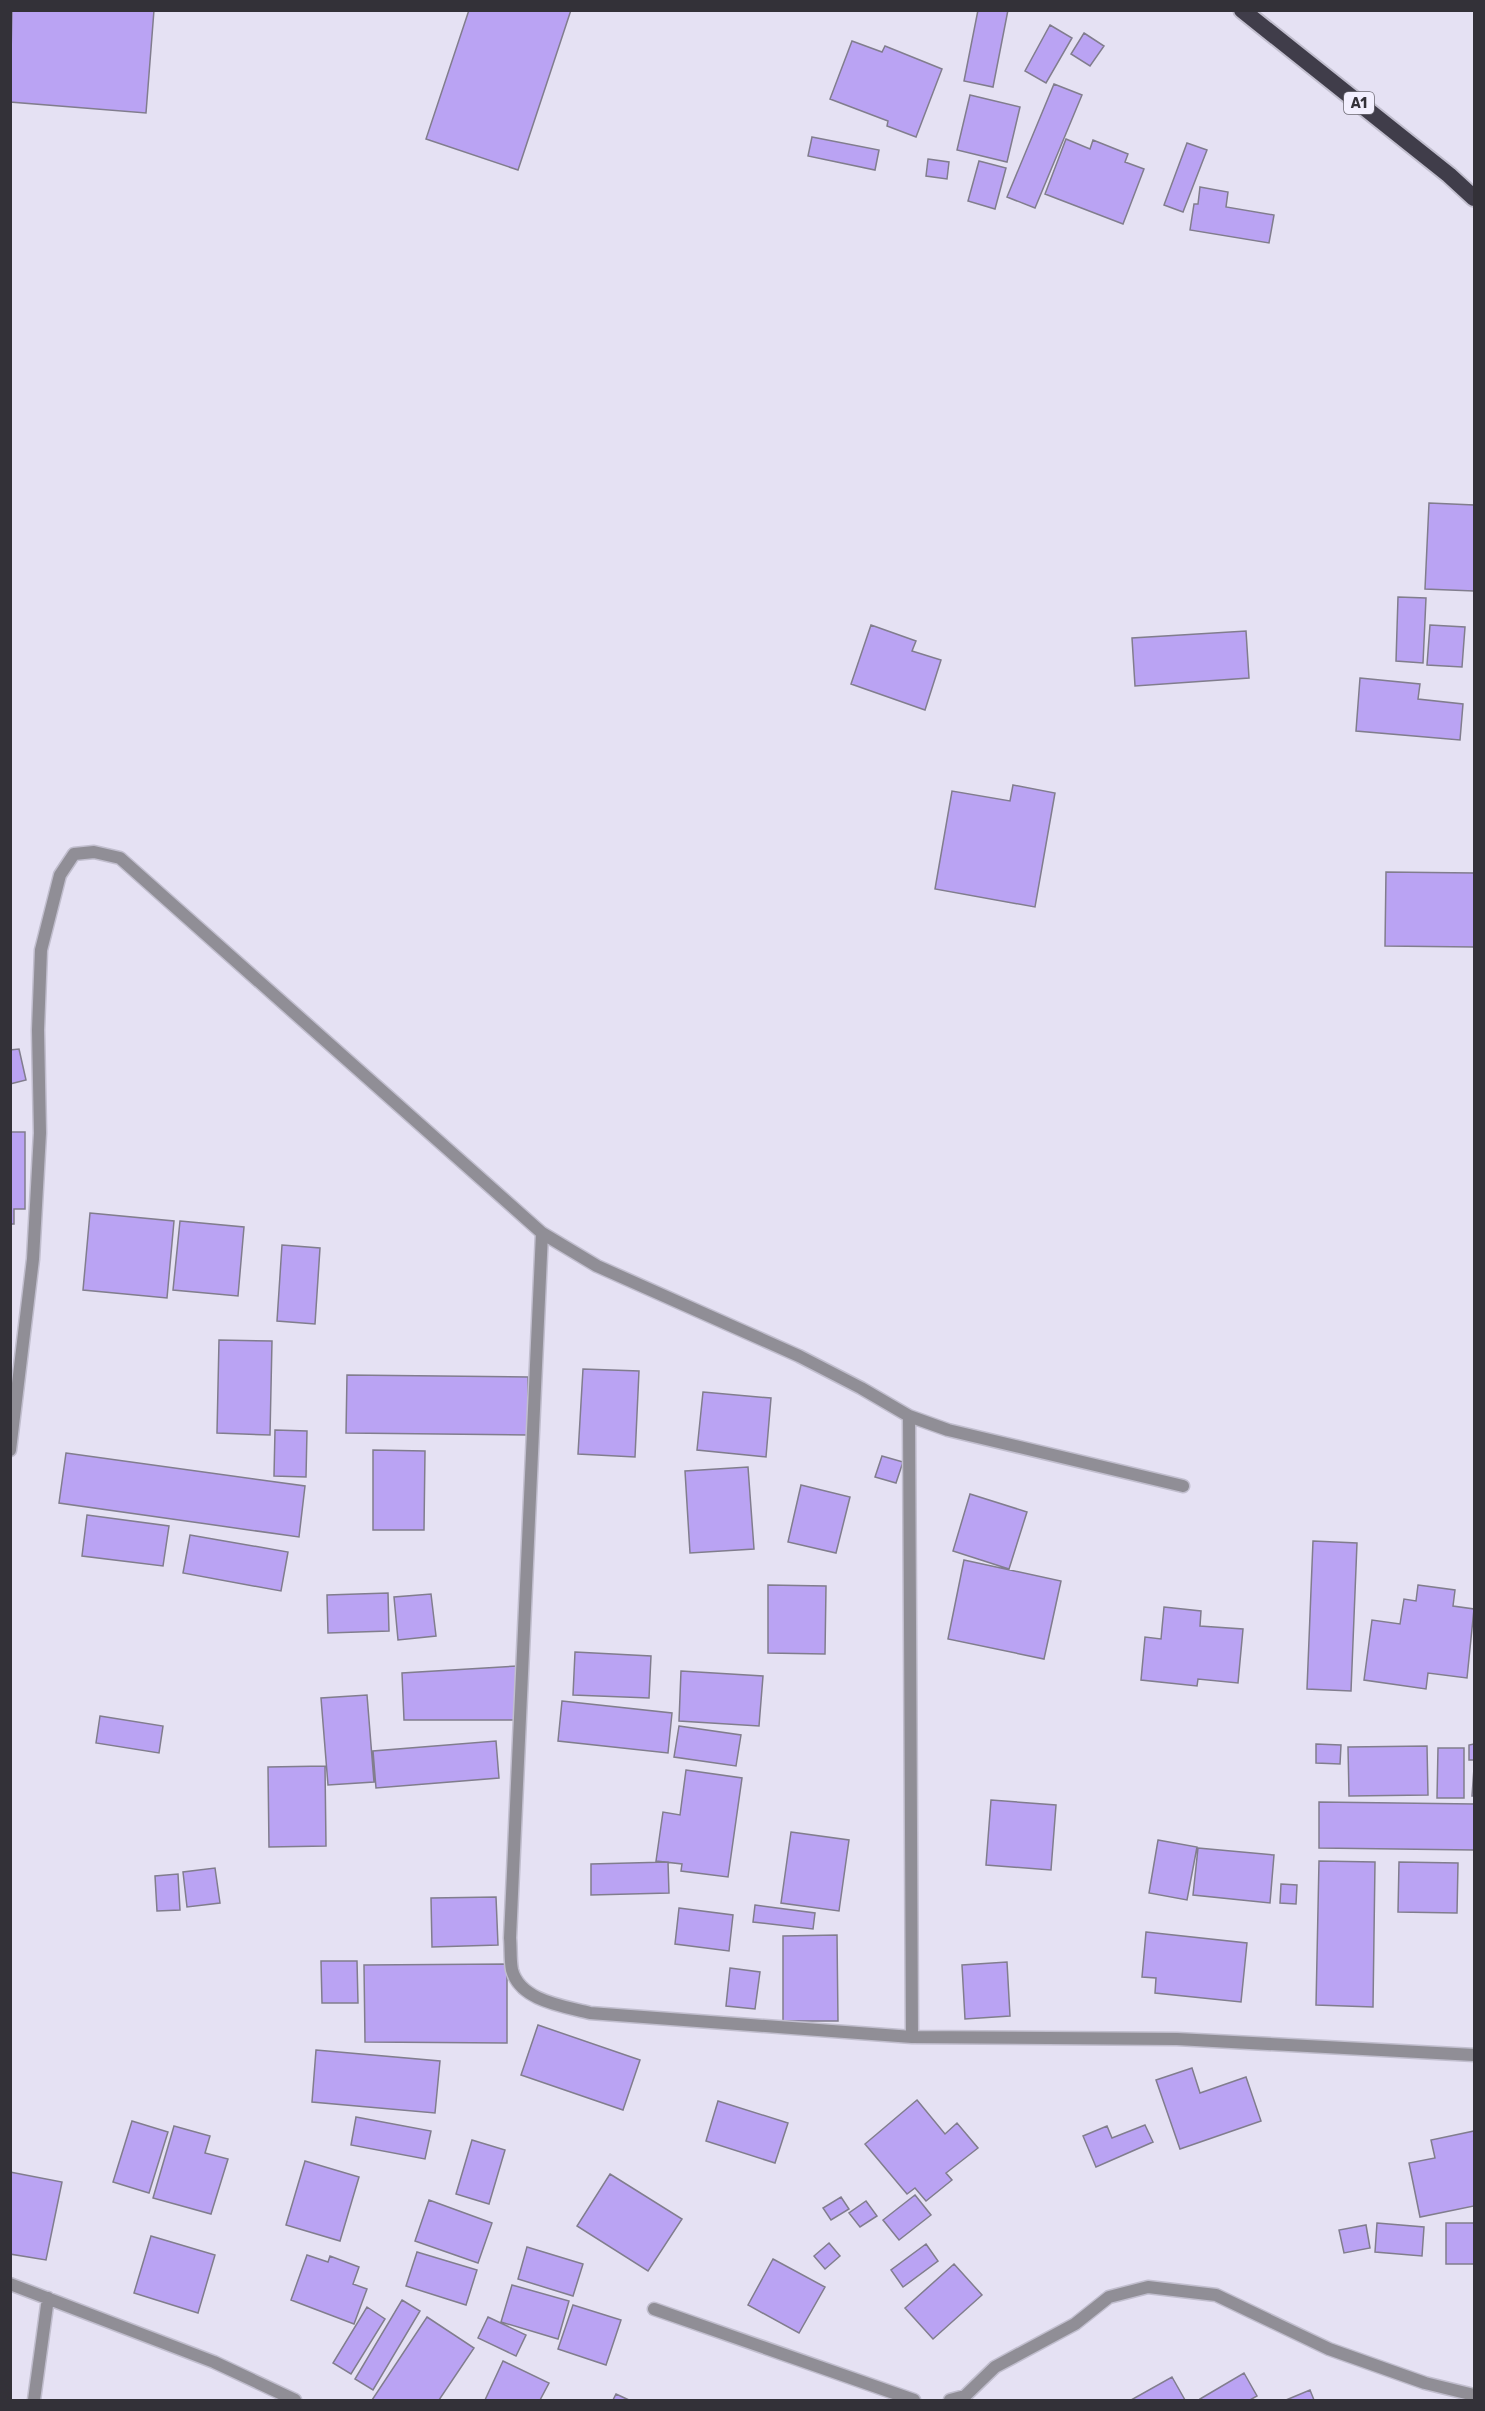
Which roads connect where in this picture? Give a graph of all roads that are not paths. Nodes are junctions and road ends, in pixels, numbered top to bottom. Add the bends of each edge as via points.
1 (1242, 10) edge
2 (1474, 198) edge
3 (542, 1233) junction
4 (909, 1416) junction
5 (10, 1450) edge
6 (1183, 1486) dead end
7 (912, 2037) junction
8 (1474, 2055) edge
9 (10, 2284) edge
10 (48, 2298) junction
11 (654, 2308) dead end
12 (1474, 2395) edge
13 (34, 2400) edge
14 (295, 2400) edge
15 (914, 2400) edge
16 (950, 2400) edge

1 - 2 highway, A1
3 - 4 street via 597,1266 799,1356
3 - 5 street via 120,858 93,852 74,854 60,875 41,950 40,1133 33,1259
3 - 7 street via 510,1926 513,1972 525,1991 590,2013
4 - 6 street via 948,1430
4 - 7 street
7 - 8 street via 1177,2039
9 - 10 street
10 - 13 street
10 - 14 street via 214,2362
11 - 15 street
12 - 16 street via 1425,2383 1329,2349 1216,2295 1148,2287 1109,2297 1075,2324 995,2367 965,2396

